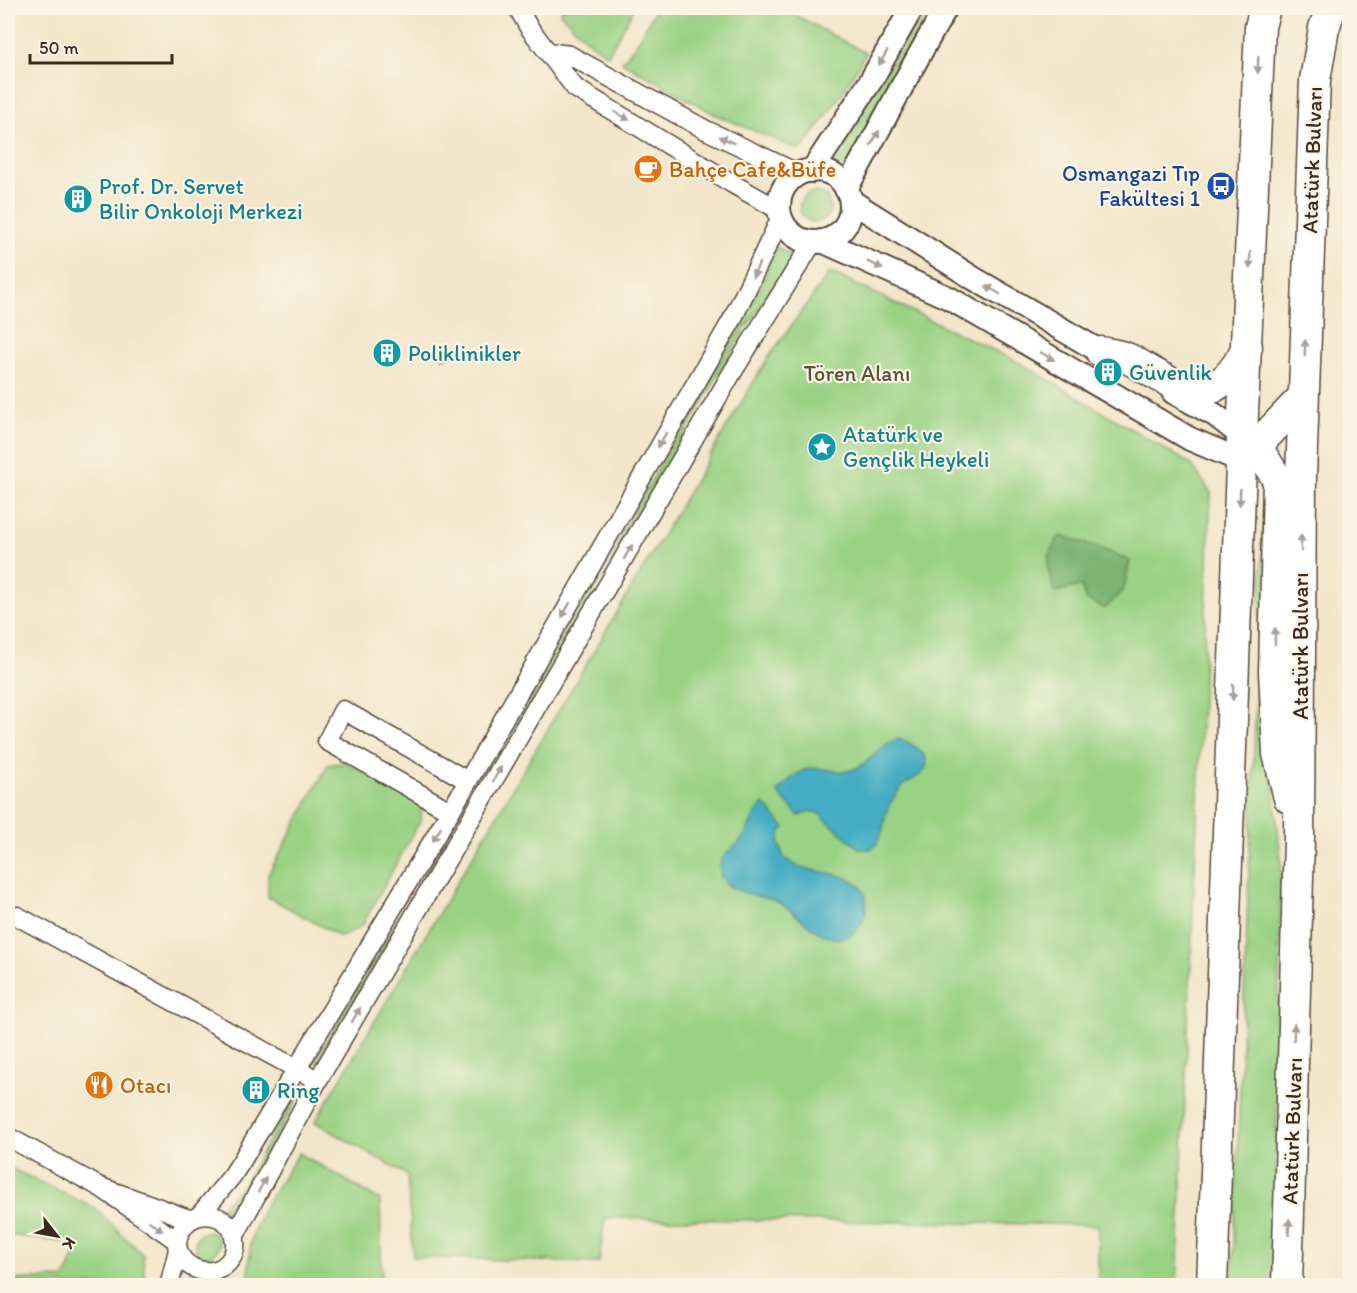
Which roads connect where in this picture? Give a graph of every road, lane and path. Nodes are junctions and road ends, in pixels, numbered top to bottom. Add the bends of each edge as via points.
1 (518, 8) edge
2 (912, 8) edge
3 (946, 8) edge
4 (1265, 8) edge
5 (1331, 8) edge
6 (548, 52) junction
7 (615, 79) junction
8 (600, 104) junction
9 (805, 172) junction
10 (848, 195) junction
11 (780, 213) junction
12 (817, 242) junction
13 (1247, 347) junction
14 (1101, 352) junction
15 (1303, 397) junction
16 (1247, 448) junction
17 (464, 788) junction
18 (479, 806) junction
19 (450, 811) junction
20 (1299, 839) junction
21 (17, 916) dead end
22 (298, 1069) junction
23 (318, 1080) junction
24 (8, 1137) edge
25 (100, 1187) junction
26 (195, 1217) junction
27 (234, 1237) junction
28 (177, 1246) junction
29 (214, 1278) edge
30 (1209, 1278) edge
31 (169, 1286) edge
32 (1287, 1286) edge

1 - 6 street
2 -> 9 street via 870,82
10 -> 3 street
4 -> 13 highway via 1260,27
15 -> 5 highway, Atatürk Bulvarı via 1315,80
6 - 7 street via 569,55
6 - 8 street via 575,88
7 - 8 street
9 -> 7 street via 706,130
8 -> 11 street
9 - 10 street via 829,173
9 - 11 street via 784,189
10 - 12 street via 850,215 844,227 834,236
14 -> 10 street via 973,278
11 - 12 street via 796,237
11 -> 17 street via 732,320
12 -> 16 street via 949,298 1190,439
18 -> 12 street via 732,373
13 - 14 highway via 1238,366 1224,380 1210,388 1191,391 1126,357
13 - 16 highway
14 - 16 street via 1215,415
15 - 16 highway
20 -> 15 highway, Atatürk Bulvarı
20 -> 16 highway via 1278,754 1274,672 1278,480
16 -> 30 highway
17 - 18 street
17 - 19 street
17 - 19 street via 343,710 327,741
23 -> 18 street
19 -> 22 street
32 -> 20 highway, Atatürk Bulvarı
21 - 22 street
22 - 23 street
22 - 26 street via 232,1176
27 -> 23 street
24 - 25 street
25 - 26 street
25 -> 28 street
26 - 27 street via 217,1217
26 - 28 street via 184,1225
27 - 29 street via 232,1258
28 - 29 street via 188,1267
28 - 31 street

